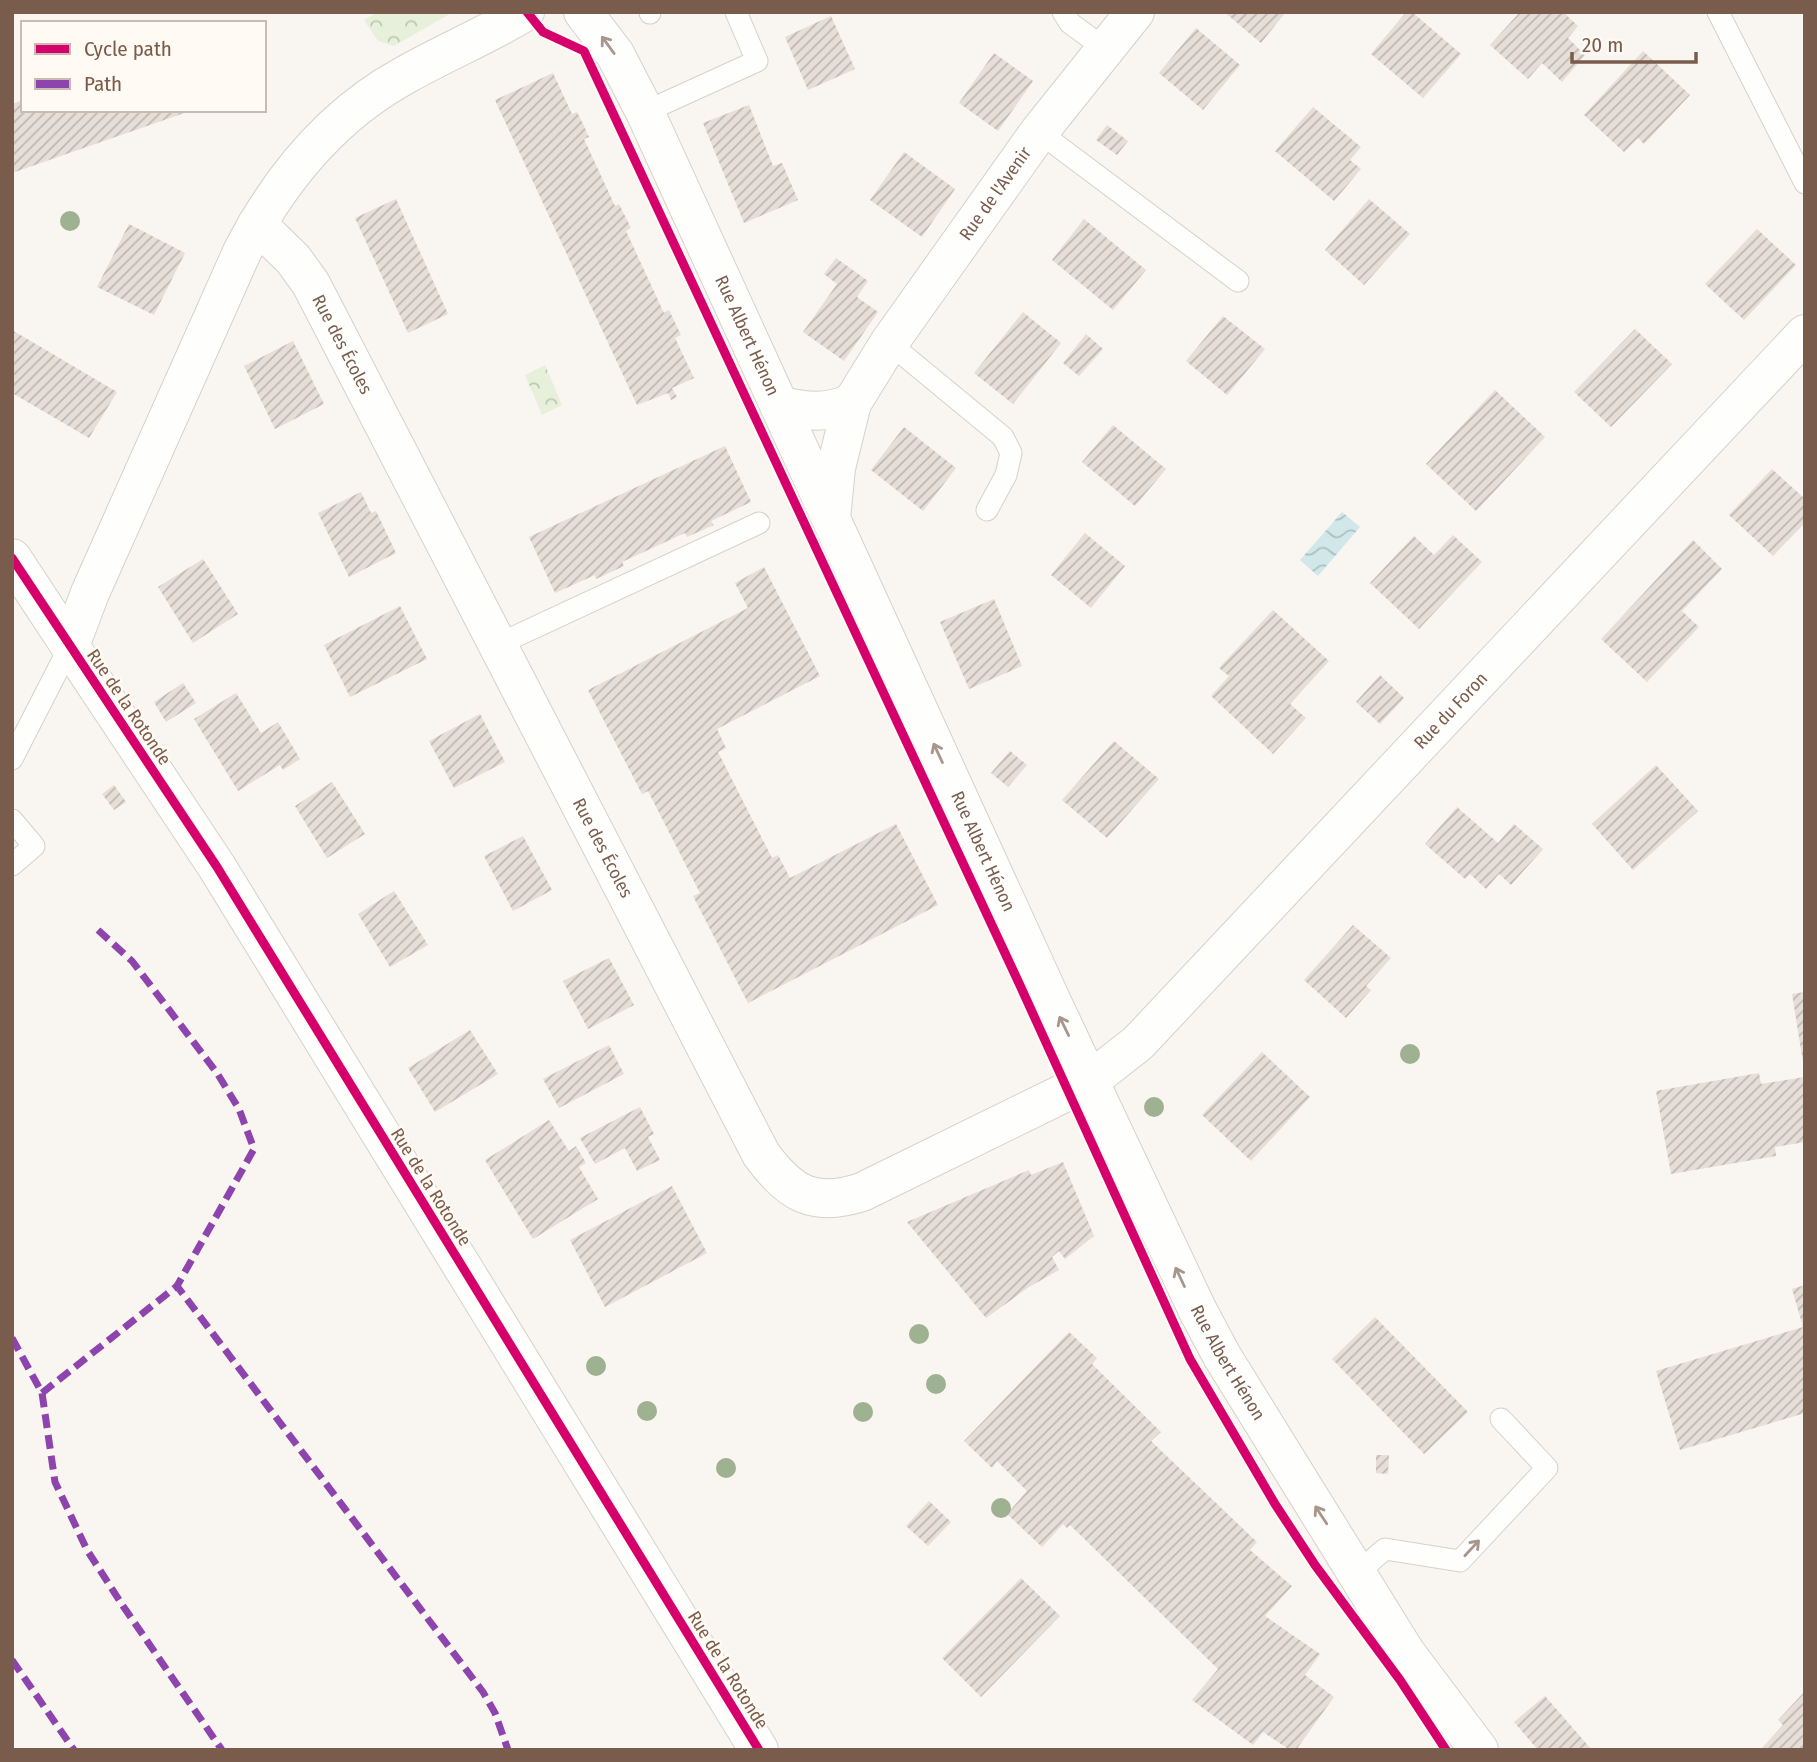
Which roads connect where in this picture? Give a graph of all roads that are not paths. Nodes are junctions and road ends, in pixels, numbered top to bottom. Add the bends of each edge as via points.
1 (525, 12) edge
2 (583, 12) edge
3 (736, 12) edge
4 (1063, 12) edge
5 (1135, 12) edge
6 (1718, 12) edge
7 (1104, 48) junction
8 (645, 112) junction
9 (1039, 132) junction
10 (1805, 183) edge
11 (257, 224) junction
12 (1238, 281) dead end
13 (1805, 334) edge
14 (889, 343) junction
15 (852, 403) junction
16 (779, 405) junction
17 (987, 510) dead end
18 (831, 518) junction
19 (759, 523) dead end
20 (12, 558) edge
21 (498, 645) junction
22 (70, 646) junction
23 (12, 759) edge
24 (12, 820) edge
25 (12, 865) edge
26 (1089, 1079) junction
27 (1501, 1419) dead end
28 (1371, 1561) junction
29 (758, 1750) edge
30 (1479, 1750) edge
31 (1509, 1750) edge

1 - 11 street, Rue de la Rotonde via 369,98 309,151
8 -> 2 street, Rue Albert Hénon via 615,54
3 - 8 lane via 757,61
4 - 7 lane via 1070,23
5 - 7 street, Rue de l'Avenir
6 - 10 lane
7 - 9 street, Rue de l'Avenir
8 - 16 street, Rue Albert Hénon
9 - 12 lane
9 - 14 street, Rue de l'Avenir
11 - 21 street, Rue des Écoles via 311,284
11 - 22 street, Rue de la Rotonde
13 - 26 street, Rue du Foron via 1138,1044
14 - 15 street, Rue de l'Avenir
14 - 17 lane via 1003,437 1011,453 1006,475
15 - 16 street via 826,411
15 - 18 street, Rue de l'Avenir via 836,468
16 - 18 street, Rue Albert Hénon
26 -> 18 street, Rue Albert Hénon
19 - 21 lane
20 - 22 street
21 - 26 street, Rue des Écoles via 761,1154 795,1191 821,1198 862,1192
22 - 23 lane
22 - 29 street, Rue de la Rotonde via 217,867
24 - 25 lane via 34,846
28 -> 26 street, Rue Albert Hénon via 1278,1447 1209,1333
28 -> 27 lane via 1460,1561 1547,1468
28 - 30 street, Rue Albert Hénon via 1406,1653
28 - 31 street, Rue Albert Hénon via 1455,1682

